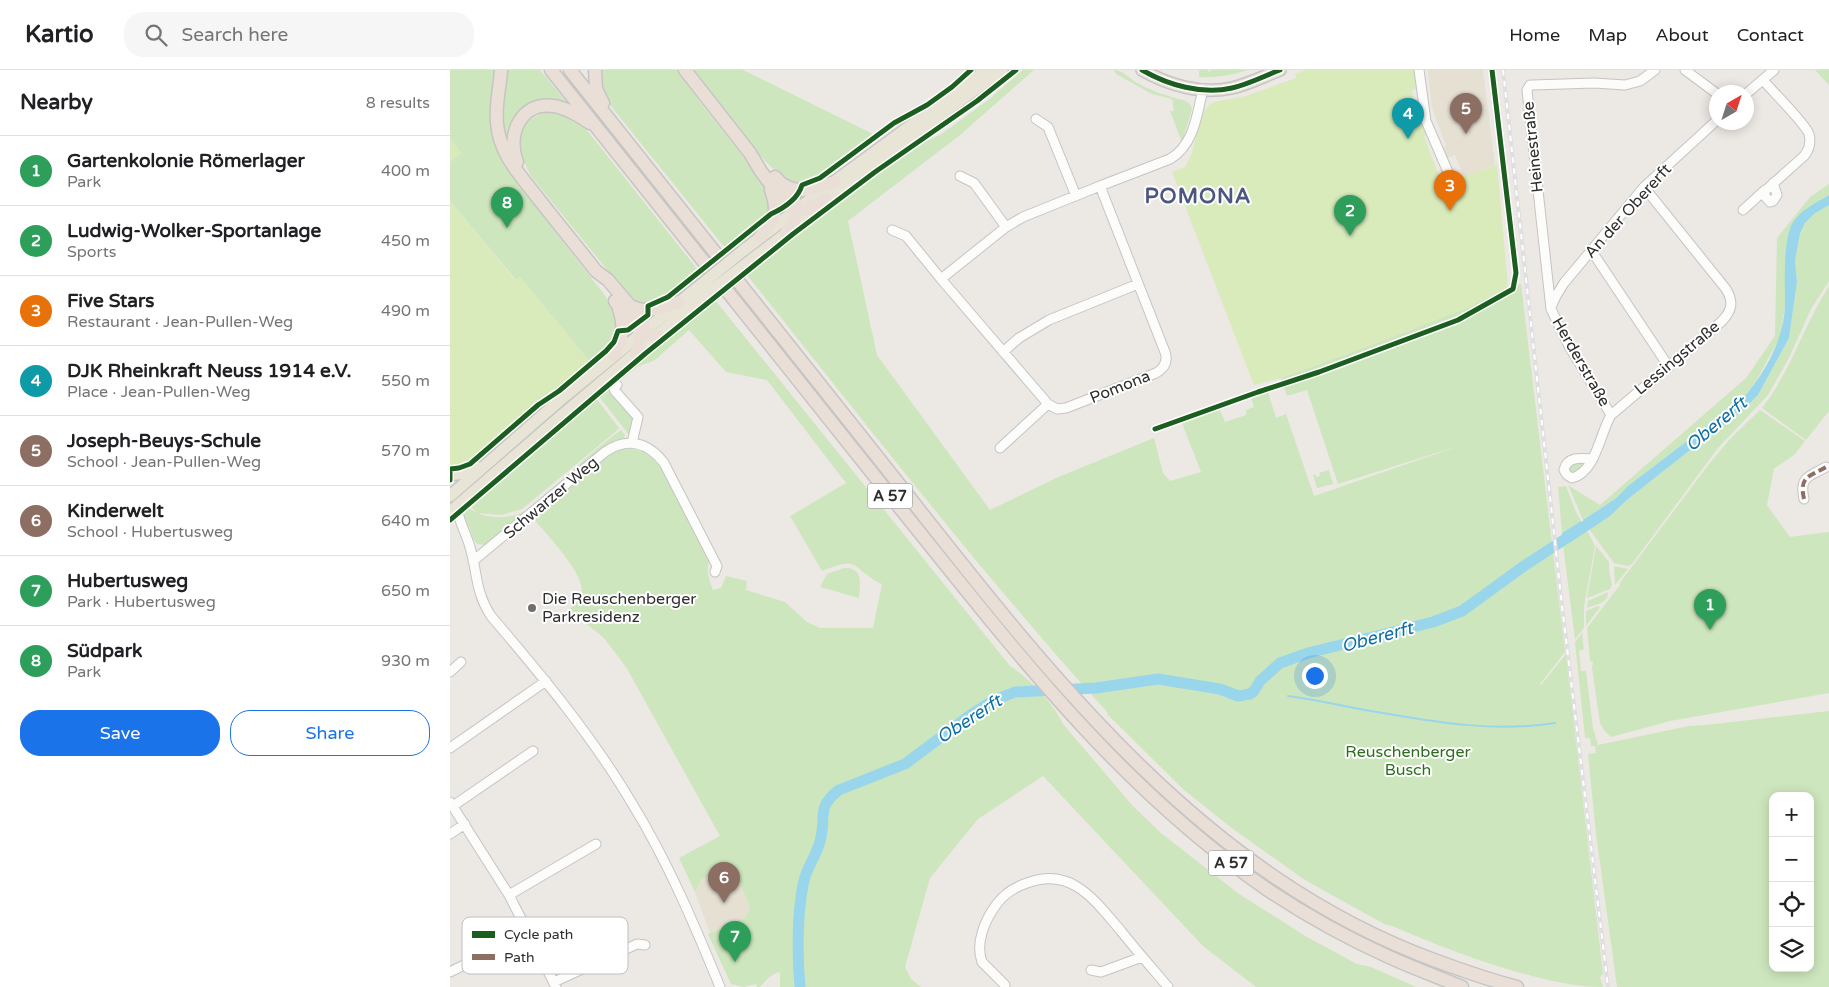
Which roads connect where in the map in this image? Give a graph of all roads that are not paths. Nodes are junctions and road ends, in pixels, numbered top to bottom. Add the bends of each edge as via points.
1 (501, 70) edge
2 (552, 70) edge
3 (570, 70) edge
4 (595, 70) edge
5 (685, 70) edge
6 (986, 70) edge
7 (1002, 70) edge
8 (1142, 70) edge
9 (1280, 70) edge
10 (1419, 70) edge
11 (1655, 70) edge
12 (1685, 70) edge
13 (1774, 70) edge
14 (1763, 80) junction
15 (1754, 87) edge
16 (1709, 88) edge
17 (1203, 89) junction
18 (1036, 119) dead end
19 (609, 120) junction
20 (1709, 127) edge
21 (598, 128) junction
22 (1448, 172) dead end
23 (960, 176) dead end
24 (773, 180) junction
25 (834, 182) junction
26 (1773, 184) junction
27 (1100, 186) junction
28 (530, 187) junction
29 (1644, 187) junction
30 (1766, 190) junction
31 (1076, 196) junction
32 (827, 199) junction
33 (796, 210) junction
34 (1743, 210) dead end
35 (1006, 227) junction
36 (892, 230) dead end
37 (786, 233) junction
38 (760, 238) junction
39 (1591, 250) junction
40 (1547, 273) junction
41 (723, 274) junction
42 (941, 279) junction
43 (1564, 282) junction
44 (1138, 284) junction
45 (701, 292) junction
46 (679, 302) junction
47 (624, 305) junction
48 (1551, 309) junction
49 (642, 332) junction
50 (658, 336) junction
51 (1003, 352) junction
52 (636, 354) junction
53 (614, 355) junction
54 (1669, 367) junction
55 (617, 385) dead end
56 (1048, 404) junction
57 (1611, 415) junction
58 (632, 443) junction
59 (1000, 448) dead end
60 (1829, 458) edge
61 (1593, 459) dead end
62 (489, 462) junction
63 (1828, 470) edge
64 (450, 475) edge
65 (451, 491) edge
66 (1804, 498) dead end
67 (454, 509) edge
68 (473, 561) junction
69 (716, 572) dead end
70 (461, 662) dead end
71 (450, 672) edge
72 (546, 681) junction
73 (450, 748) edge
74 (533, 751) dead end
75 (451, 804) edge
76 (465, 824) junction
77 (450, 834) edge
78 (596, 844) dead end
79 (509, 895) junction
80 (521, 917) edge
81 (645, 945) dead end
82 (628, 948) edge
83 (1142, 957) junction
84 (462, 966) edge
85 (1091, 970) dead end
86 (450, 972) edge
87 (576, 974) edge
88 (1450, 982) junction
89 (555, 984) edge
90 (1005, 985) dead end
91 (720, 987) edge
92 (1168, 987) edge
93 (1462, 987) edge
94 (1467, 987) edge
95 (1517, 987) edge

1 - 28 highway via 496,113 498,134 511,163
2 - 21 highway, A 57
3 - 19 highway, A 57
4 - 19 highway via 596,89
5 - 24 highway
6 - 25 main road
7 - 32 main road
8 - 17 main road via 1169,82
9 - 17 main road via 1231,88
10 - 22 street via 1424,115
11 - 40 street, Heinestraße via 1644,79 1625,85 1537,84 1527,87
12 - 16 street
13 - 14 street
14 - 15 street
14 - 26 street via 1806,128 1810,141 1807,152
17 - 27 street via 1190,136 1180,153
18 - 31 street via 1048,127
19 - 95 highway, A 57 via 991,599 1080,704 1138,766 1224,841 1305,898 1408,951
20 - 29 street, An der Obererft
21 - 28 highway via 573,113 552,106 532,110 524,116 515,129 512,147
21 - 88 highway, A 57 via 1046,687 1137,783 1218,853 1301,911 1391,958
23 - 35 street via 974,183
24 - 25 highway via 800,191
24 - 33 highway via 794,199
24 - 38 highway via 775,212 772,224
25 - 33 main road
26 - 30 street
26 - 30 street via 1777,196 1773,201 1766,199
27 - 31 street
27 - 44 street, Pomona
28 - 47 highway via 596,271 604,286
29 - 39 street, An der Obererft
29 - 54 street, Lessingstraße via 1726,289 1732,301 1724,319
30 - 34 street
31 - 35 street
32 - 33 highway via 807,210
32 - 37 main road
33 - 37 highway
33 - 38 main road
35 - 42 street
36 - 42 street via 906,236
37 - 41 main road, bridge via 751,260
38 - 41 main road, bridge via 744,250
39 - 43 street, An der Obererft
39 - 54 street
40 - 43 street
40 - 48 street, Heinestraße
41 - 45 main road, bridge
42 - 51 street
43 - 48 street, An der Obererft
44 - 51 street via 1049,320
44 - 56 street, Pomona via 1165,352 1164,366 1156,373 1066,408
45 - 46 main road
45 - 50 main road
46 - 47 highway via 652,311
46 - 49 main road
47 - 49 highway via 634,326
47 - 53 highway via 621,342
48 - 57 street, Herderstraße via 1570,348
49 - 50 highway
49 - 52 highway
49 - 53 main road
50 - 52 main road
51 - 56 street
52 - 67 main road
53 - 62 main road
54 - 57 street, Lessingstraße
55 - 58 street via 615,391 638,417
56 - 59 street
57 - 61 street, Lessingstraße
58 - 68 street, Schwarzer Weg via 615,446 605,452
58 - 69 street via 654,452 664,463 717,566
60 - 63 street
62 - 64 main road via 464,474
62 - 65 main road
63 - 66 street via 1804,481
65 - 67 main road
67 - 68 street
68 - 72 street via 477,586 486,608
70 - 71 street
72 - 73 street
72 - 91 street via 633,804 665,864
74 - 75 street
75 - 76 street
76 - 77 street
76 - 79 street
78 - 79 street
79 - 80 street
81 - 82 street via 637,944
83 - 85 street via 1101,972
83 - 90 street via 1086,892 1066,882 1041,879 1008,893 983,929 982,962
83 - 92 street
84 - 86 street
87 - 89 street
88 - 93 highway
88 - 94 highway, A 57

